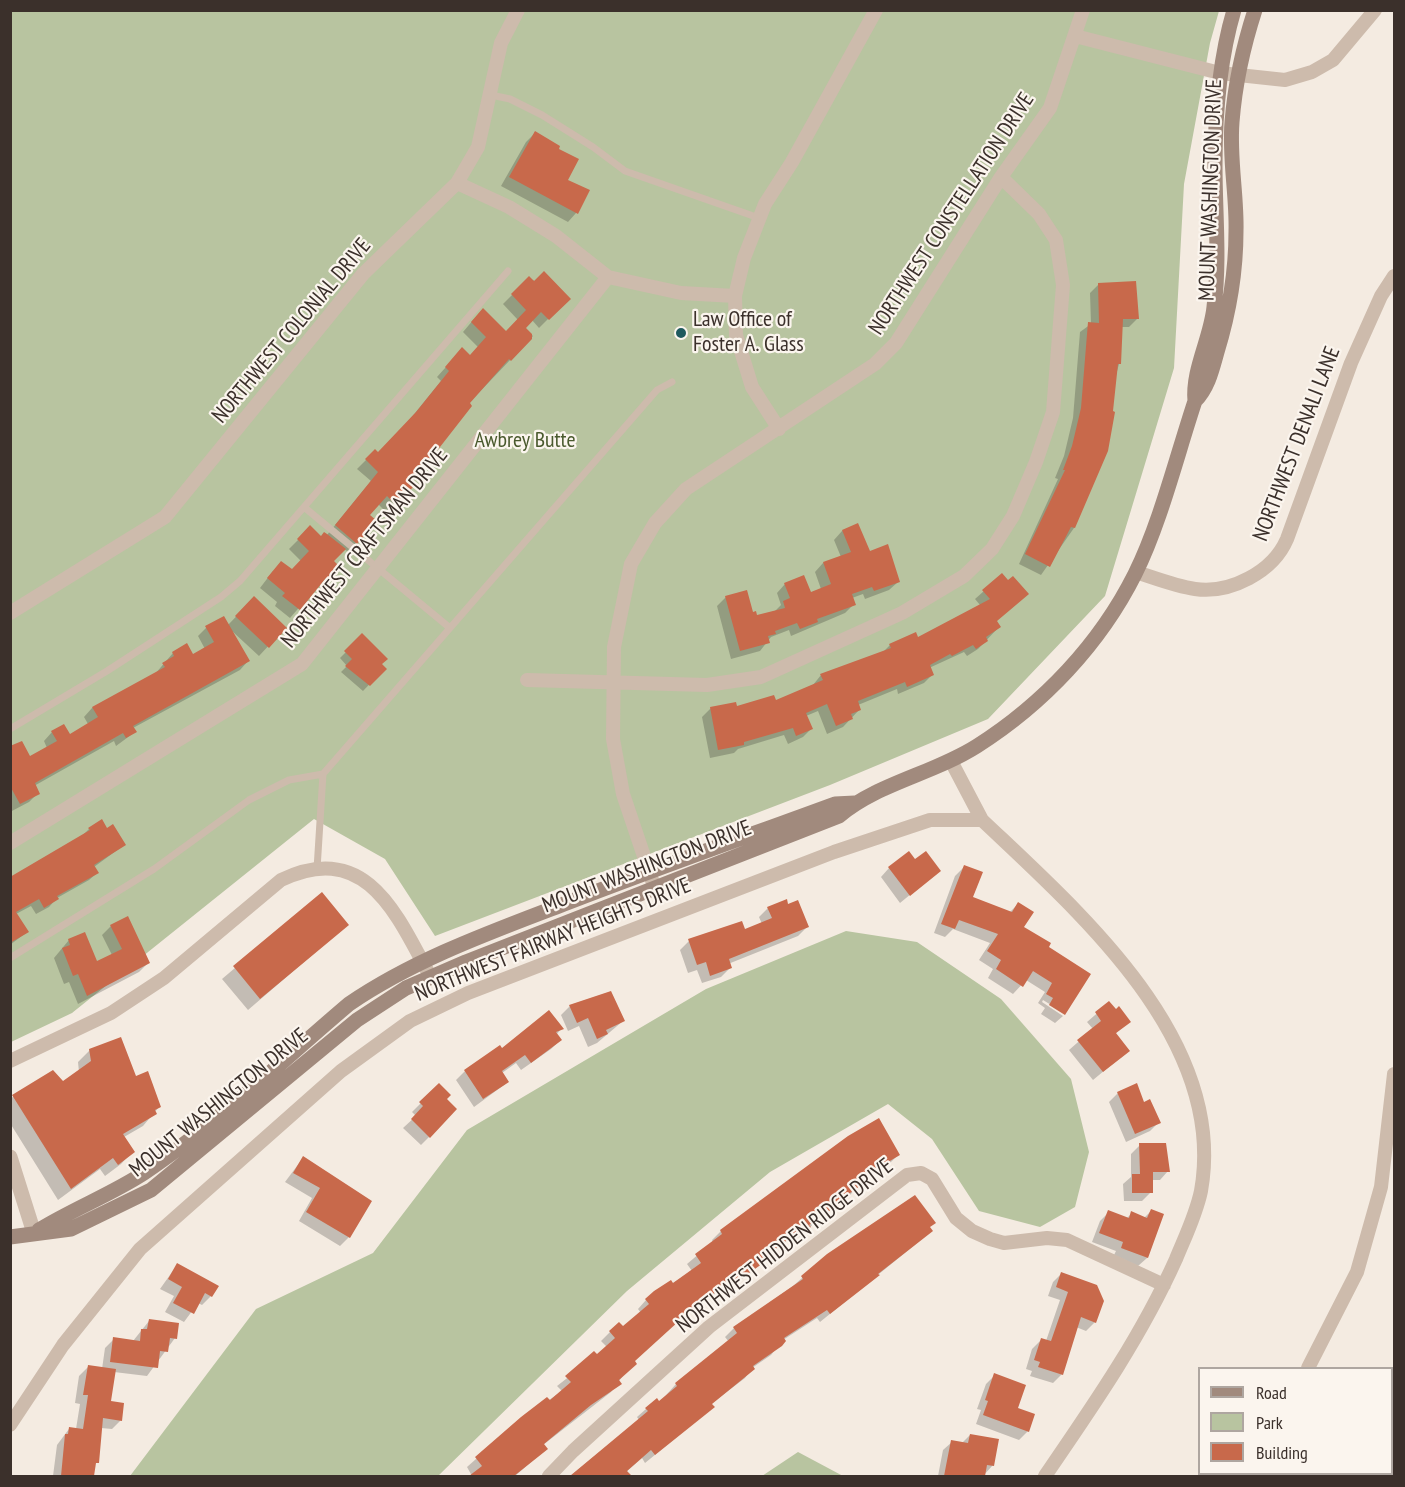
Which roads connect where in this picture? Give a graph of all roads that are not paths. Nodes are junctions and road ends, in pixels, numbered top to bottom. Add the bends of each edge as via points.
1 (518, 10) edge
2 (876, 10) edge
3 (1083, 10) edge
4 (1234, 10) edge
5 (1255, 10) edge
6 (1375, 10) edge
7 (1076, 36) junction
8 (1220, 73) junction
9 (1238, 74) junction
10 (491, 95) junction
11 (1001, 177) junction
12 (457, 183) junction
13 (759, 218) junction
14 (508, 271) dead end
15 (1395, 276) edge
16 (608, 277) junction
17 (735, 296) junction
18 (672, 382) dead end
19 (1195, 401) junction
20 (779, 429) junction
21 (304, 507) junction
22 (378, 568) junction
23 (1136, 572) junction
24 (10, 613) edge
25 (450, 628) junction
26 (527, 680) dead end
27 (614, 682) junction
28 (10, 729) edge
29 (951, 761) junction
30 (323, 774) junction
31 (855, 803) junction
32 (982, 820) junction
33 (10, 843) edge
34 (317, 869) junction
35 (649, 872) junction
36 (655, 889) junction
37 (10, 958) edge
38 (423, 962) junction
39 (430, 976) junction
40 (10, 1061) edge
41 (1395, 1074) edge
42 (10, 1157) edge
43 (34, 1233) junction
44 (10, 1237) edge
45 (1164, 1285) junction
46 (1309, 1367) edge
47 (10, 1425) edge
48 (549, 1476) edge
49 (1045, 1476) edge

1 - 10 street, NORTHWEST COLONIAL DRIVE via 501,43
2 - 13 street
3 - 7 street, NORTHWEST CONSTELLATION DRIVE
4 - 8 main road, MOUNT WASHINGTON DRIVE
5 - 9 main road, MOUNT WASHINGTON DRIVE
6 - 9 street via 1333,60 1312,72 1285,80
7 - 8 street
7 - 11 street, NORTHWEST CONSTELLATION DRIVE via 1050,108
8 - 9 street
8 - 19 main road, MOUNT WASHINGTON DRIVE via 1215,298 1195,383
9 - 19 main road, MOUNT WASHINGTON DRIVE via 1231,148 1236,230 1230,304 1209,380
10 - 12 street, NORTHWEST COLONIAL DRIVE via 478,147
10 - 13 lane via 510,99 542,115 625,171
11 - 20 street, NORTHWEST CONSTELLATION DRIVE via 896,343 876,364
11 - 27 street via 1039,214 1056,240 1063,285 1053,412 1013,516 992,549 964,576 902,613 761,677 707,685
12 - 16 street via 509,207 556,236
12 - 24 street, NORTHWEST COLONIAL DRIVE via 363,274 165,517
13 - 17 street
14 - 21 lane
15 - 23 street, NORTHWEST DENALI LANE via 1381,296 1351,363 1279,554 1244,581 1215,588 1196,589
16 - 17 street via 681,293
16 - 22 street, NORTHWEST CRAFTSMAN DRIVE
17 - 20 street via 736,335 749,376
18 - 25 lane via 657,390
19 - 23 main road, MOUNT WASHINGTON DRIVE
20 - 27 street, NORTHWEST CONSTELLATION DRIVE via 686,489 655,523 631,564 614,647
21 - 22 lane
21 - 28 lane via 240,581 221,597
22 - 25 lane
22 - 33 street, NORTHWEST CRAFTSMAN DRIVE via 302,664
23 - 29 main road, MOUNT WASHINGTON DRIVE via 1110,618 1073,666 1009,725
25 - 30 lane
26 - 27 street
27 - 35 street, NORTHWEST CONSTELLATION DRIVE via 617,774
29 - 31 main road, MOUNT WASHINGTON DRIVE
29 - 32 street
30 - 34 lane
30 - 37 lane via 289,780 249,800 154,870
31 - 35 main road, MOUNT WASHINGTON DRIVE via 835,804
31 - 36 main road, MOUNT WASHINGTON DRIVE via 839,816
32 - 45 street via 1105,942 1145,993 1181,1054 1200,1117 1204,1167 1195,1215
32 - 47 street, NORTHWEST FAIRWAY HEIGHTS DRIVE via 930,820 834,852 468,993 410,1021 341,1071 140,1249 63,1345
34 - 38 street via 348,872 379,891
34 - 40 street via 281,880 164,978 111,1013
35 - 36 street, NORTHWEST CONSTELLATION DRIVE
35 - 38 main road, MOUNT WASHINGTON DRIVE via 512,923
36 - 39 main road, MOUNT WASHINGTON DRIVE
38 - 39 street
38 - 43 main road, MOUNT WASHINGTON DRIVE via 377,984 349,1004 180,1147 143,1173
39 - 43 main road, MOUNT WASHINGTON DRIVE via 357,1020 151,1190 71,1229
41 - 46 street via 1382,1187 1357,1272
42 - 43 street
43 - 44 main road
45 - 48 street, NORTHWEST HIDDEN RIDGE DRIVE via 1067,1240 1004,1243 981,1235 956,1218 932,1179 921,1173 907,1175 709,1327
45 - 49 street via 1116,1372

